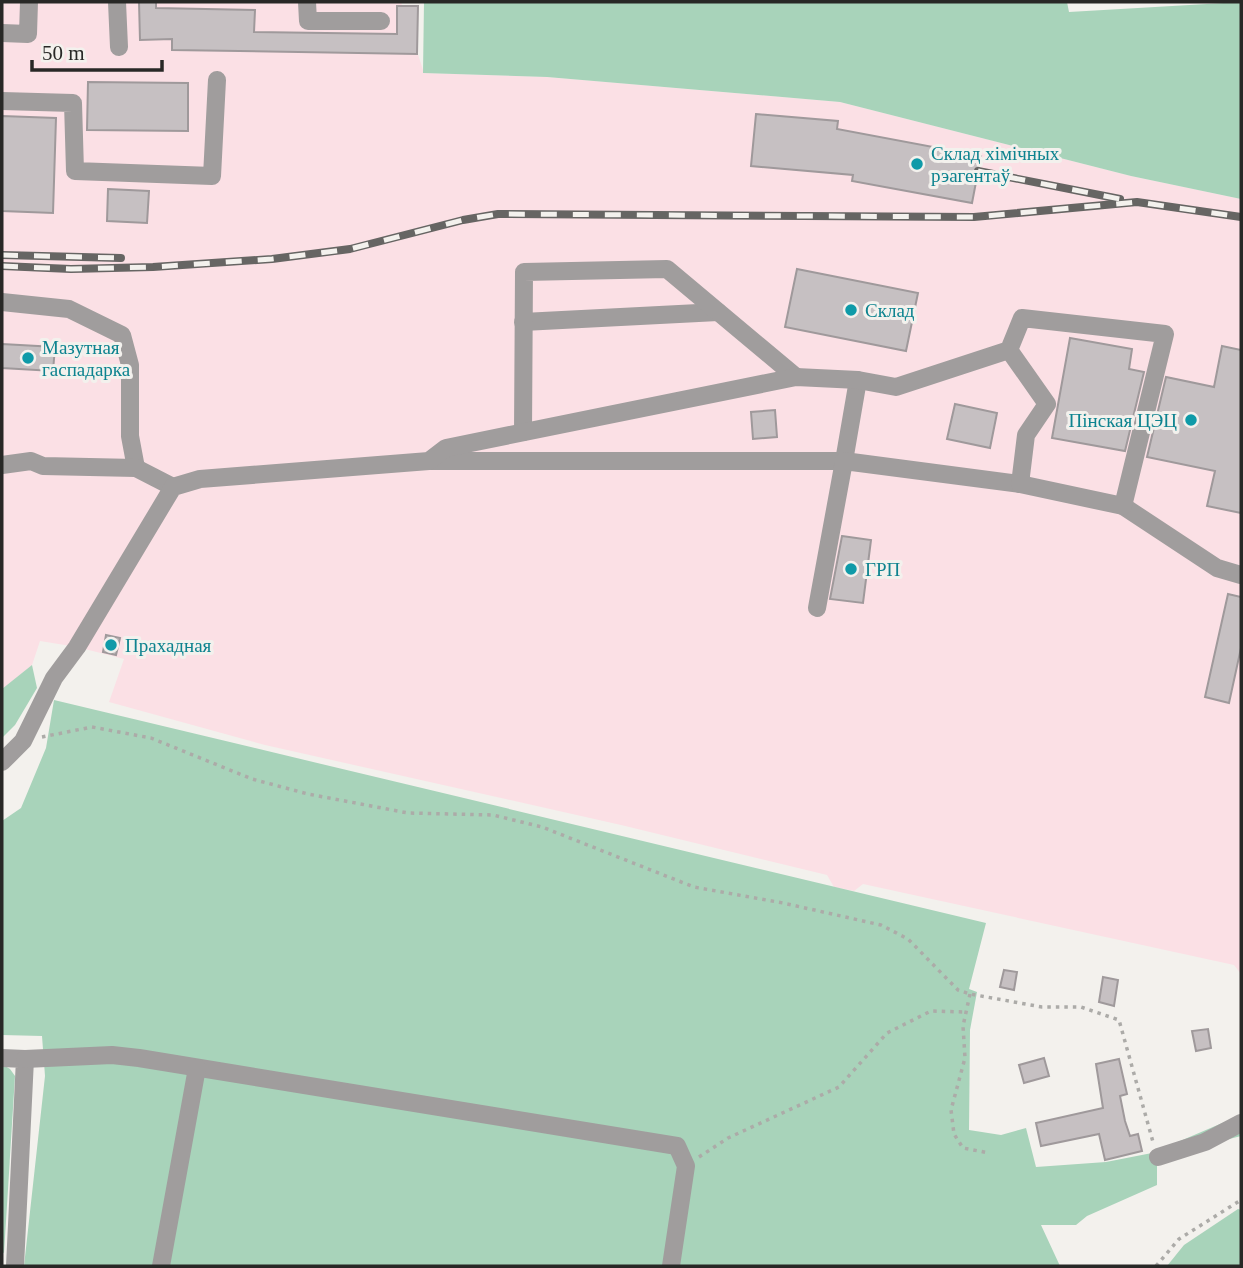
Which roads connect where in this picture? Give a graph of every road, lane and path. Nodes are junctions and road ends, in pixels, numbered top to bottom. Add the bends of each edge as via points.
1 (29, 2) edge
2 (117, 2) edge
3 (307, 2) edge
4 (381, 21) dead end
5 (2, 33) edge
6 (119, 47) dead end
7 (217, 79) dead end
8 (2, 101) edge
9 (2, 302) edge
10 (718, 312) junction
11 (523, 322) junction
12 (1009, 350) junction
13 (796, 377) junction
14 (858, 380) junction
15 (523, 432) junction
16 (429, 461) junction
17 (844, 461) junction
18 (2, 465) edge
19 (136, 468) junction
20 (1020, 484) junction
21 (173, 487) junction
22 (1123, 506) junction
23 (1241, 575) edge
24 (817, 608) dead end
25 (23, 741) junction
26 (2, 762) edge
27 (970, 994) junction
28 (965, 1012) junction
29 (2, 1058) edge
30 (25, 1059) junction
31 (197, 1068) junction
32 (1241, 1124) edge
33 (989, 1153) dead end
34 (1158, 1157) joint
35 (686, 1166) junction
36 (1241, 1200) edge
37 (15, 1266) edge
38 (161, 1266) edge
39 (671, 1266) edge
40 (1156, 1266) edge

1 - 5 street via 28,34
2 - 6 street
3 - 4 street via 307,21
7 - 8 street via 212,176 75,171 73,103
9 - 19 street via 69,309 122,335 130,365 130,436
10 - 11 street
10 - 11 street via 667,269 524,272
10 - 13 street
11 - 15 street
12 - 14 street via 896,387
12 - 20 street via 1047,404 1026,435
12 - 22 street via 1022,318 1165,334
13 - 14 street
13 - 15 street
14 - 17 street
15 - 16 street via 446,448
16 - 17 street
16 - 21 street via 200,479
17 - 20 street
17 - 24 street
18 - 19 street via 31,461 43,466
19 - 21 street
20 - 22 street
21 - 25 street via 54,678
22 - 23 street via 1217,568
25 - 26 street
25 - 27 path via 92,727 151,738 251,779 308,794 408,813 493,815 542,827 694,887 881,925 908,939 958,990
27 - 28 path
27 - 34 path via 1042,1007 1081,1007 1119,1020
28 - 33 path via 965,1058 951,1110 954,1134 963,1148
28 - 35 path via 931,1011 887,1033 839,1087 728,1138
29 - 30 street
30 - 31 street via 113,1055
30 - 37 street
31 - 35 street via 677,1146
31 - 38 street
32 - 34 street
35 - 39 street
36 - 40 path via 1179,1239

